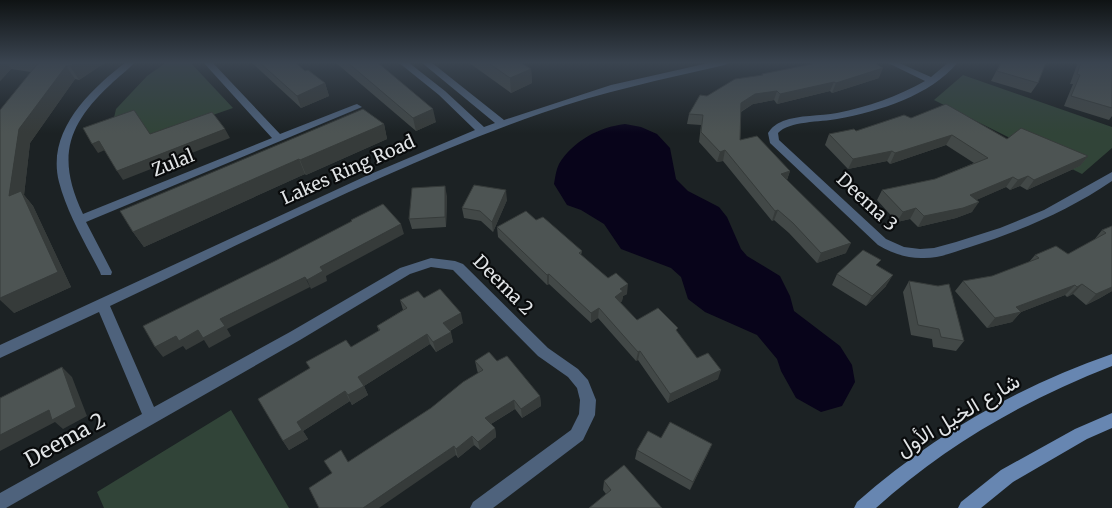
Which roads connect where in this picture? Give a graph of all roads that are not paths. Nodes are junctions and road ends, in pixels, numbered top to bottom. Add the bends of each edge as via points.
1 (103, 86) edge
2 (229, 86) edge
3 (433, 86) edge
4 (455, 86) edge
5 (620, 86) edge
6 (924, 86) edge
7 (357, 107) dead end
8 (502, 123) junction
9 (482, 131) junction
10 (279, 139) junction
11 (1112, 176) edge
12 (80, 220) junction
13 (106, 272) dead end
14 (102, 303) junction
15 (0, 352) edge
16 (1112, 360) edge
17 (151, 417) junction
18 (1112, 420) edge
19 (0, 502) edge
20 (479, 508) edge
21 (863, 508) edge
22 (967, 508) edge

1 - 12 street via 83,108 64,149 62,170
2 - 10 street
3 - 9 street
4 - 8 street
5 - 8 street, Lakes Ring Road
6 - 11 street, Deema 3 via 876,106 838,116 787,123 773,133 774,141 882,242 894,249 915,254 934,253 1018,226 1072,202
7 - 10 street, Zulal
8 - 9 street, Lakes Ring Road
9 - 14 street, Lakes Ring Road
10 - 12 street, Zulal
12 - 13 street
14 - 15 street, Lakes Ring Road
14 - 17 street
16 - 21 main road, شارع الخيل الأول via 1035,392 961,433 890,482
17 - 19 street, Deema 2
17 - 20 street, Deema 2 via 417,264 446,262 458,267 543,352 573,373 588,400 588,415 577,435
18 - 22 main road via 1007,476

